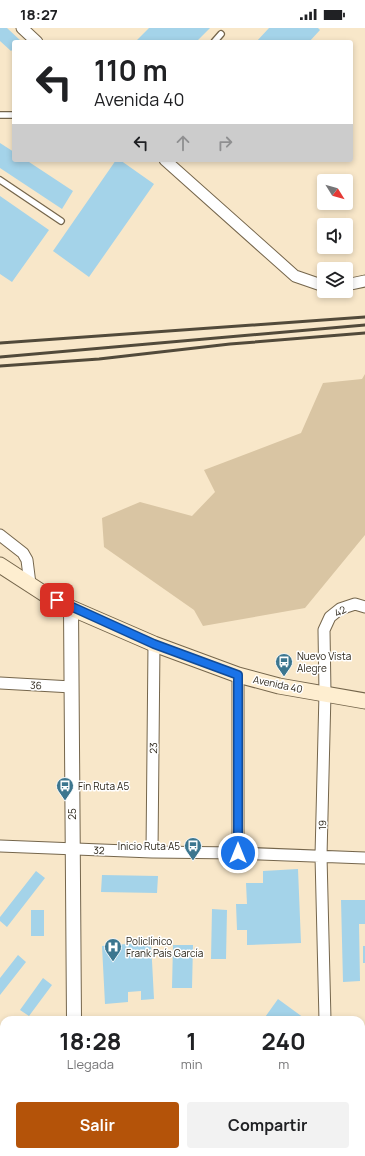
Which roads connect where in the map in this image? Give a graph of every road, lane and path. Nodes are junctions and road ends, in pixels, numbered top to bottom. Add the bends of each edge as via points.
1 (22, 28) edge
2 (221, 34) dead end
3 (35, 40) edge
4 (216, 40) edge
5 (0, 115) edge
6 (12, 115) edge
7 (167, 162) edge
8 (0, 180) edge
9 (61, 222) dead end
10 (365, 280) edge
11 (353, 283) edge
12 (317, 284) edge
13 (0, 535) edge
14 (0, 565) edge
15 (30, 584) junction
16 (365, 607) edge
17 (71, 608) junction
18 (324, 630) joint
19 (154, 644) junction
20 (238, 675) junction
21 (0, 683) edge
22 (72, 687) junction
23 (325, 693) junction
24 (365, 701) edge
25 (0, 846) edge
26 (72, 849) junction
27 (152, 852) junction
28 (238, 853) junction
29 (321, 856) junction
30 (365, 858) edge
31 (74, 1016) edge
32 (325, 1016) edge

1 - 3 street
2 - 4 lane
5 - 6 lane
7 - 12 street via 295,276
8 - 9 lane
10 - 11 street
13 - 15 street via 23,553 27,560
14 - 15 main road, Avenida 40
15 - 17 main road, Avenida 40
16 - 18 street, 42 via 354,604 340,609 330,617
17 - 19 main road, Avenida 40
17 - 22 street, 25
18 - 23 street, 19
19 - 20 main road, Avenida 40
19 - 27 street, 23
20 - 23 main road, Avenida 40 via 279,686
20 - 28 street
21 - 22 street, 36
22 - 26 street, 25
23 - 24 main road, Avenida 40
23 - 29 street, 19
25 - 26 street, 32
26 - 27 street, 32
26 - 31 street, 25
27 - 28 street, 32
28 - 29 street, 32
29 - 30 street, 32
29 - 32 street, 19

